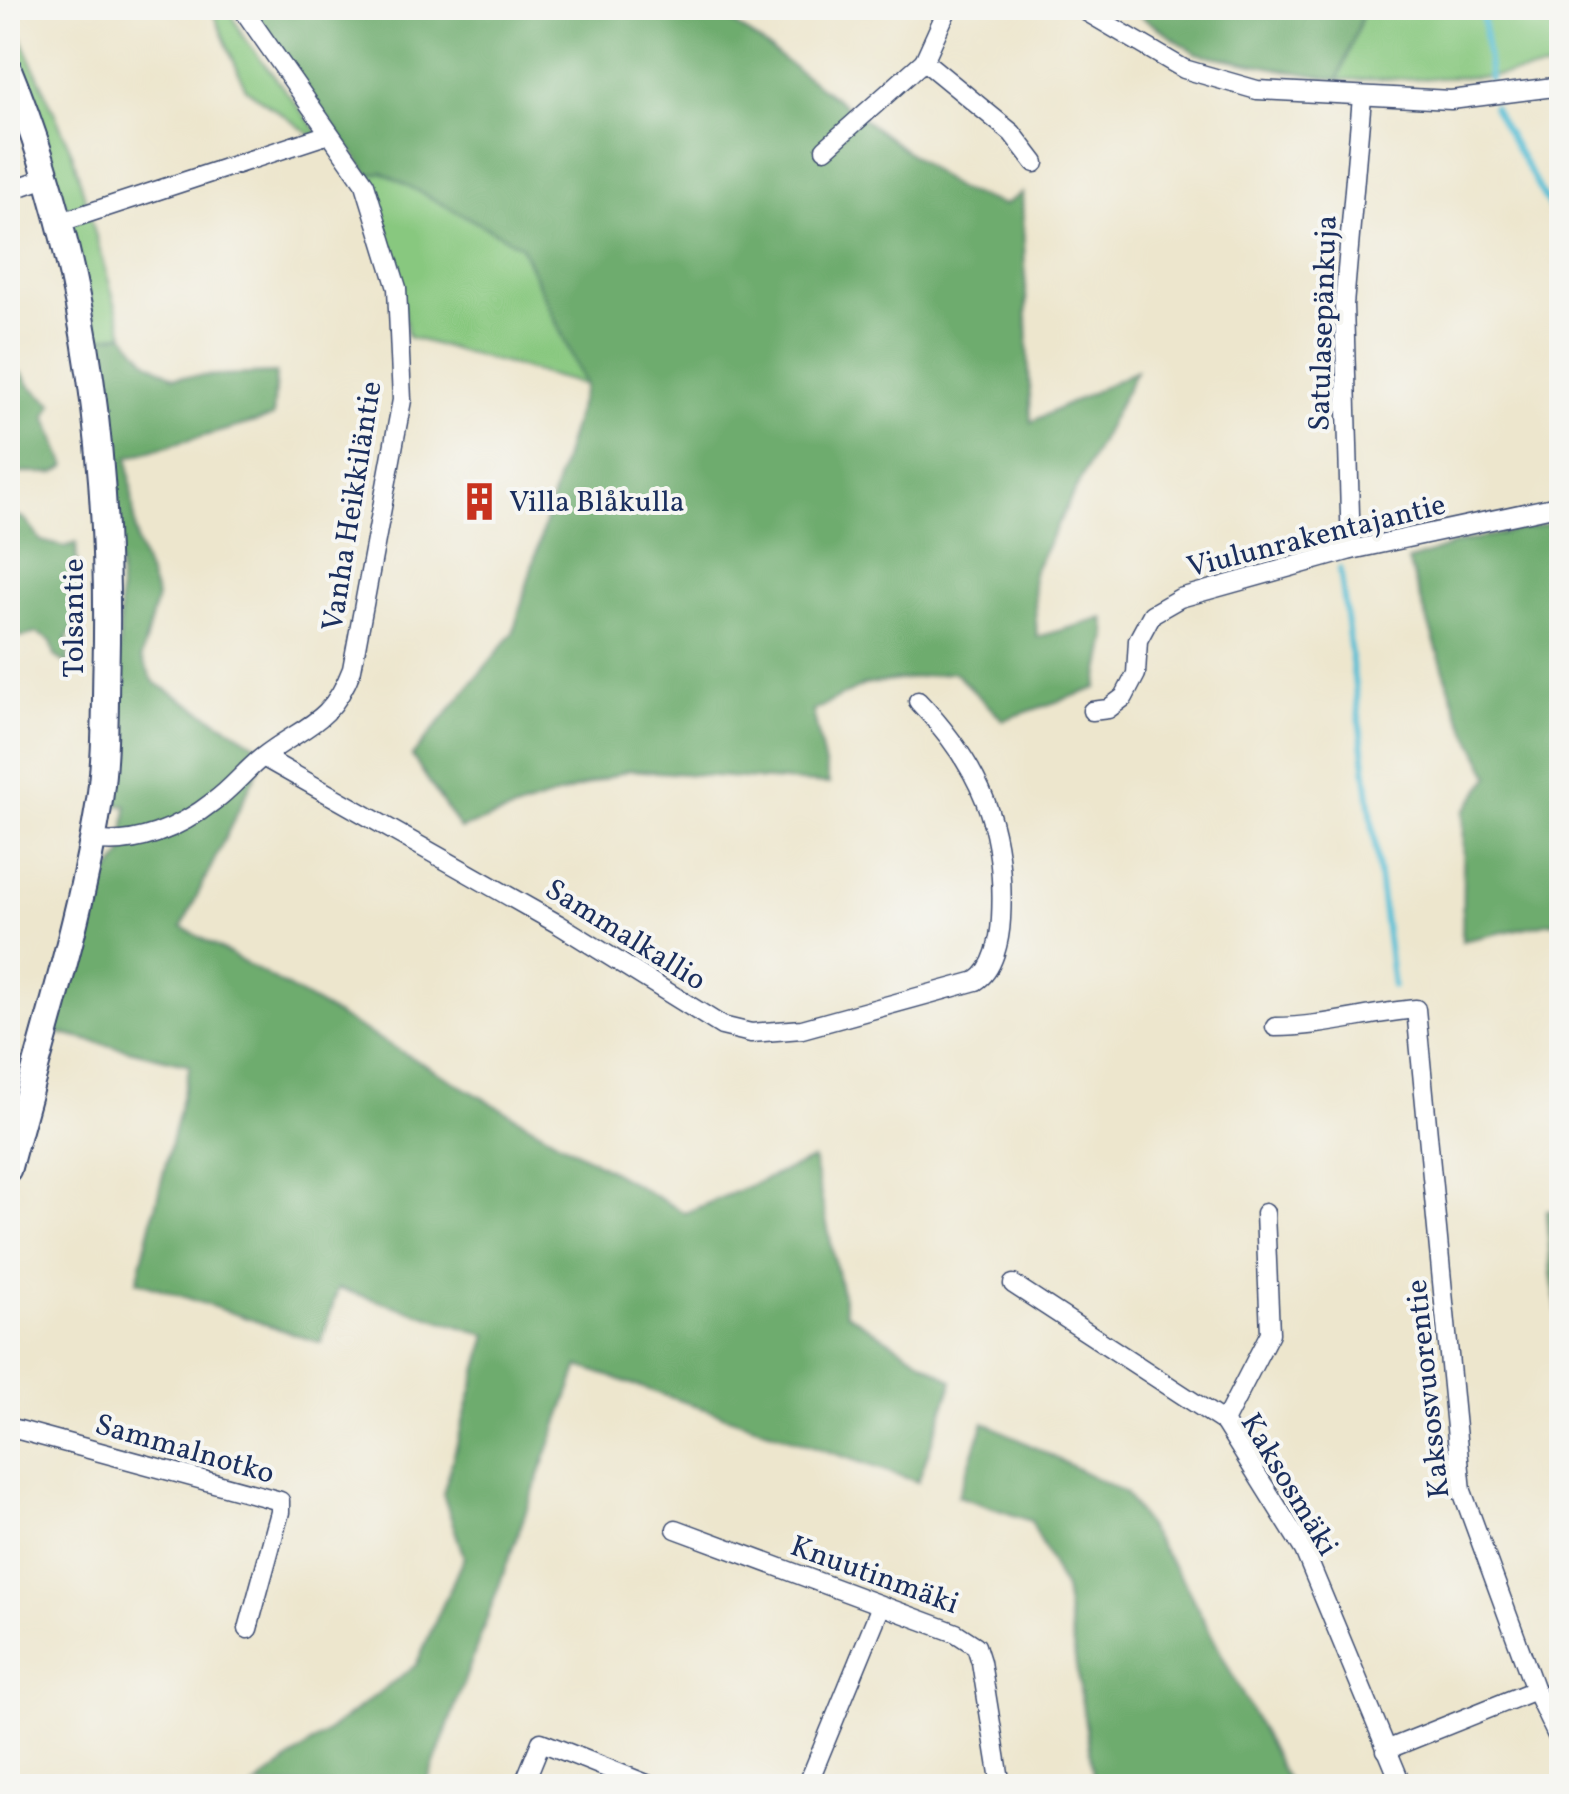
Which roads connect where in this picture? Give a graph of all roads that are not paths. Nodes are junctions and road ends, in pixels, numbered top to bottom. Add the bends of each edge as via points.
1 (242, 8) edge
2 (948, 8) edge
3 (1080, 8) edge
4 (924, 61) junction
5 (8, 68) edge
6 (1562, 86) edge
7 (1362, 98) junction
8 (329, 134) junction
9 (825, 149) dead end
10 (1035, 163) dead end
11 (46, 178) junction
12 (8, 191) edge
13 (58, 223) junction
14 (1562, 505) edge
15 (1351, 550) junction
16 (918, 701) dead end
17 (1092, 711) dead end
18 (263, 757) junction
19 (92, 840) junction
20 (1275, 1027) dead end
21 (8, 1169) edge
22 (1265, 1214) dead end
23 (1013, 1284) dead end
24 (1224, 1422) junction
25 (8, 1427) edge
26 (676, 1529) dead end
27 (880, 1606) junction
28 (248, 1629) dead end
29 (1535, 1690) junction
30 (1562, 1746) edge
31 (1386, 1750) junction
32 (523, 1786) edge
33 (652, 1786) edge
34 (807, 1786) edge
35 (1001, 1786) edge
36 (1402, 1786) edge

1 - 8 street, Vanha Heikkiläntie
2 - 4 street
3 - 7 street via 1200,75 1257,90
4 - 9 street
4 - 10 street via 1012,133
5 - 11 street, Tolsantie
6 - 7 street via 1451,100
7 - 15 street, Satulasepänkuja via 1344,304
8 - 13 street
8 - 18 street, Vanha Heikkiläntie via 365,184 397,288 402,400 344,692 324,717
11 - 12 street
11 - 13 street, Tolsantie
13 - 19 street, Tolsantie via 94,385 102,480 108,622 102,779
14 - 15 street, Viulunrakentajantie
15 - 17 street, Viulunrakentajantie via 1180,598 1152,614 1124,696
16 - 18 street, Sammalkallio via 966,758 998,839 1000,936 985,975 976,981 802,1029 751,1033 722,1026 558,924
18 - 19 street, Vanha Heikkiläntie via 212,803 147,838
19 - 21 street, Tolsantie
20 - 29 street, Kaksosvuorentie via 1416,1008 1462,1491
22 - 24 street via 1270,1333
23 - 24 street, Kaksosmäki
24 - 31 street, Kaksosmäki via 1304,1550
25 - 28 street, Sammalnotko via 280,1500
26 - 27 street, Knuutinmäki
27 - 34 street
27 - 35 street, Knuutinmäki via 935,1623 976,1646
29 - 30 street, Kaksosvuorentie
29 - 31 street
31 - 36 street, Kaksosmäki
32 - 33 street via 541,1742

